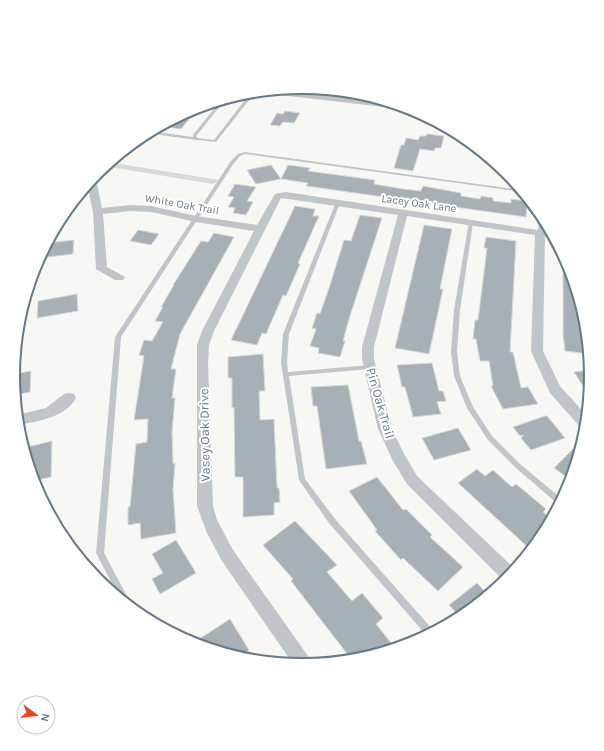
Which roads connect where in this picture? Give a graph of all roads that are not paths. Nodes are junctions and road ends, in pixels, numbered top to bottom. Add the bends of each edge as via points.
1 (248, 99) edge
2 (218, 106) edge
3 (157, 133) edge
4 (197, 139) junction
5 (93, 187) edge
6 (514, 190) edge
7 (281, 196) joint
8 (338, 203) junction
9 (98, 212) junction
10 (403, 213) junction
11 (196, 219) junction
12 (471, 223) junction
13 (540, 226) edge
14 (261, 229) junction
15 (540, 233) junction
16 (545, 234) edge
17 (119, 277) dead end
18 (370, 368) junction
19 (286, 374) junction
20 (69, 398) dead end
21 (23, 419) edge
22 (581, 419) edge
23 (556, 498) edge
24 (505, 570) edge
25 (120, 591) edge
26 (426, 628) edge
27 (300, 658) edge

1 - 4 lane via 215,141
2 - 4 lane via 194,136
3 - 4 lane
5 - 9 street
6 - 11 lane via 245,153 232,162
7 - 8 street, Lacey Oak Lane
7 - 14 street, Vasey Oak Drive via 274,203
8 - 10 street, Lacey Oak Lane
8 - 19 lane via 286,334
9 - 11 street, White Oak Trail via 130,208 151,209
9 - 17 street via 102,269
10 - 12 street, Lacey Oak Lane
10 - 18 street, Pin Oak Trail via 368,347
11 - 14 street, White Oak Trail
11 - 25 lane via 118,337 100,553
12 - 15 street, Lacey Oak Lane
12 - 23 lane via 457,310 454,352 457,376 470,408 490,438
13 - 15 lane
14 - 27 street, Vasey Oak Drive via 203,345 206,506 220,547
15 - 16 street, Lacey Oak Lane
15 - 22 street via 537,351 555,389
18 - 19 lane
18 - 24 street, Pin Oak Trail via 385,429 412,480
19 - 26 lane via 302,480 332,521
20 - 21 street via 50,413

